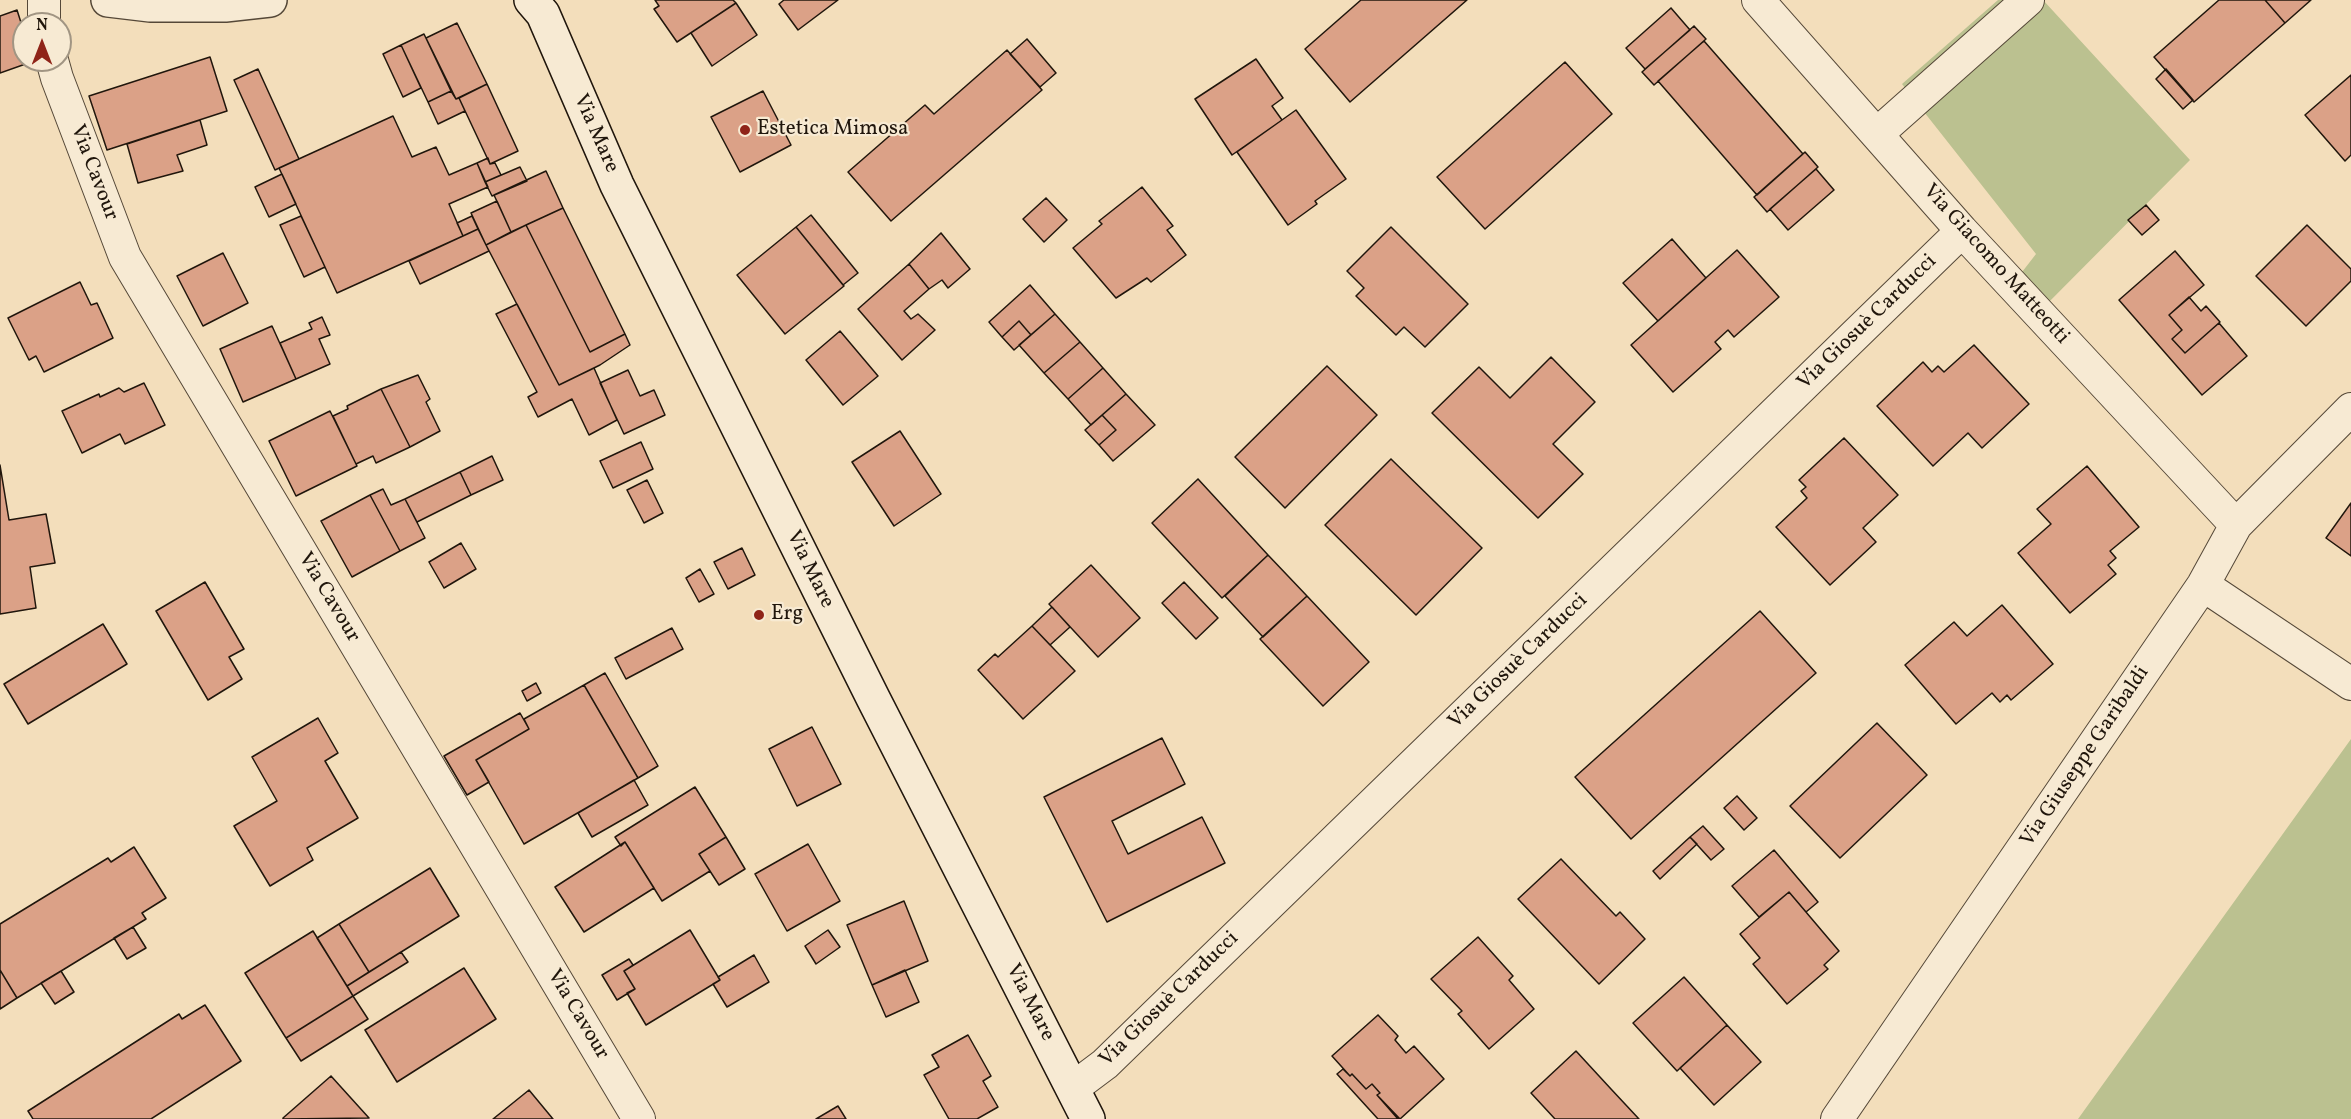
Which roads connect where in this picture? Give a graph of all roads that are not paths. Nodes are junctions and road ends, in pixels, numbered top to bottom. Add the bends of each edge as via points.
1 (108, 0) edge
2 (270, 0) edge
3 (1758, 0) edge
4 (2028, 0) edge
5 (539, 5) edge
6 (55, 72) edge
7 (1877, 134) junction
8 (1962, 231) junction
9 (2351, 409) edge
10 (2236, 525) junction
11 (2203, 585) junction
12 (2351, 684) edge
13 (1073, 1089) junction
14 (639, 1119) edge
15 (1088, 1119) edge
16 (1837, 1119) edge

1 - 2 main road via 225,6
3 - 7 street, Via Giacomo Matteotti
4 - 7 street
5 - 13 main road, Via Mare via 617,185
6 - 14 street, Via Cavour via 125,257
7 - 8 street, Via Giacomo Matteotti
8 - 10 street, Via Giacomo Matteotti
8 - 13 street, Via Giosuè Carducci via 1106,1064
9 - 10 street, Via Giuseppe Garibaldi
10 - 11 street, Via Giuseppe Garibaldi
11 - 12 street
11 - 16 street, Via Giuseppe Garibaldi
13 - 15 main road, Via Mare

